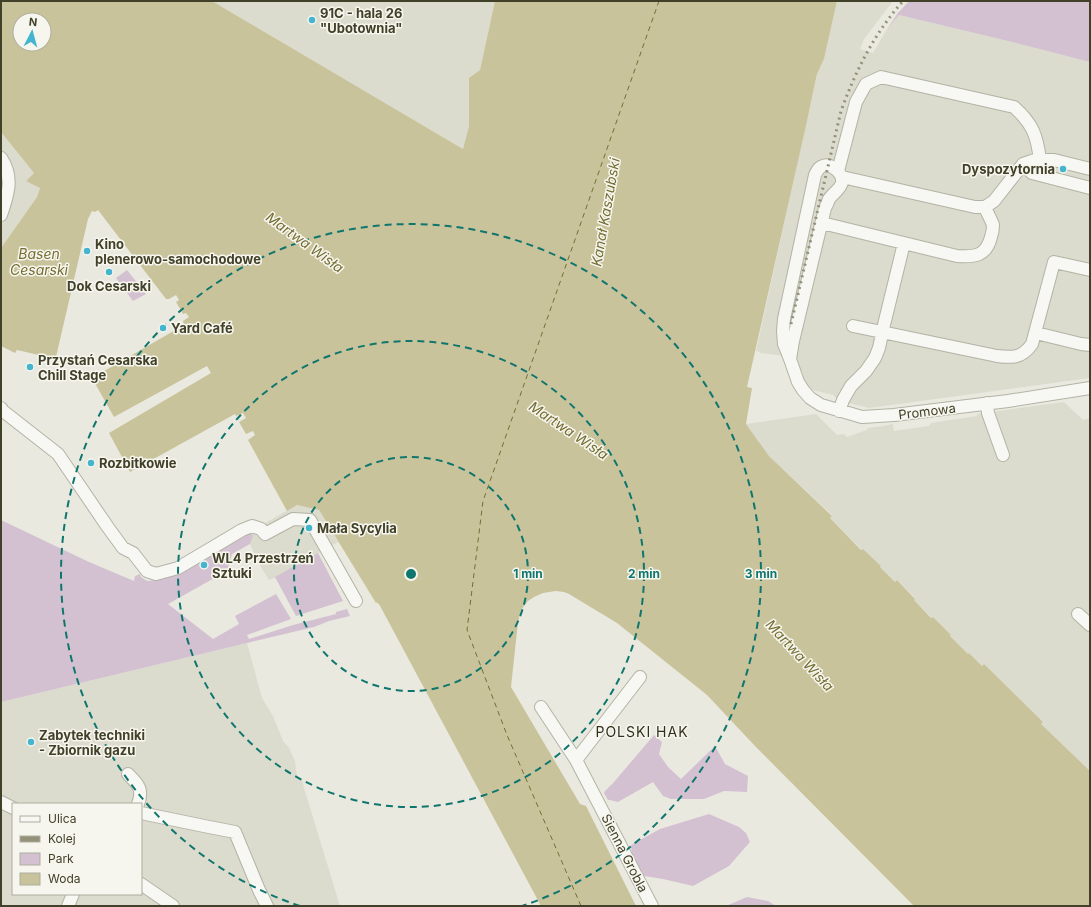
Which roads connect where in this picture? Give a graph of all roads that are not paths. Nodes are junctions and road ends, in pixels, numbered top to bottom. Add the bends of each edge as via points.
1 (1, 158) edge
2 (1040, 160) junction
3 (1023, 164) junction
4 (1090, 169) edge
5 (840, 174) junction
6 (1090, 188) edge
7 (985, 207) junction
8 (1, 215) edge
9 (822, 223) junction
10 (904, 243) junction
11 (1090, 270) edge
12 (853, 326) dead end
13 (882, 333) junction
14 (1036, 333) junction
15 (1090, 344) edge
16 (790, 359) junction
17 (1090, 388) edge
18 (986, 403) junction
19 (2, 410) edge
20 (839, 411) junction
21 (1003, 455) dead end
22 (356, 601) dead end
23 (1078, 614) dead end
24 (1090, 625) edge
25 (640, 677) dead end
26 (541, 707) dead end
27 (576, 760) junction
28 (128, 774) dead end
29 (138, 803) edge
30 (142, 813) edge
31 (142, 885) edge
32 (73, 895) edge
33 (68, 906) edge
34 (173, 906) edge
35 (267, 906) edge
36 (652, 906) edge

1 - 8 street via 8,177 8,192
2 - 3 street
2 - 4 street via 1054,160
2 - 5 street via 1033,130 1025,117 1014,107 881,77 866,84 856,102
3 - 6 street via 1032,173
3 - 7 street via 994,201
5 - 7 street via 975,207
5 - 9 street via 842,184 830,198
5 - 16 street, Promowa via 824,166 819,168 815,175 784,319 784,344
7 - 10 street via 993,225 989,244 983,253 972,257 957,256
9 - 10 street
9 - 16 street
10 - 13 street
11 - 14 street via 1054,262
12 - 13 street
13 - 14 street via 1009,358 1028,351
13 - 20 street via 875,358 851,386
14 - 15 street
16 - 20 street, Promowa via 798,382 810,398
17 - 18 street, Promowa
18 - 20 street, Promowa via 873,417
18 - 21 street
19 - 22 street via 58,454 123,548 133,553 147,571 156,574 178,568 252,526 261,529 265,534 293,519 310,520
23 - 24 street
25 - 27 street
26 - 27 street, Sienna Grobla
27 - 36 street, Sienna Grobla
28 - 29 street via 139,785
30 - 35 street via 234,832
31 - 34 street
32 - 33 street

